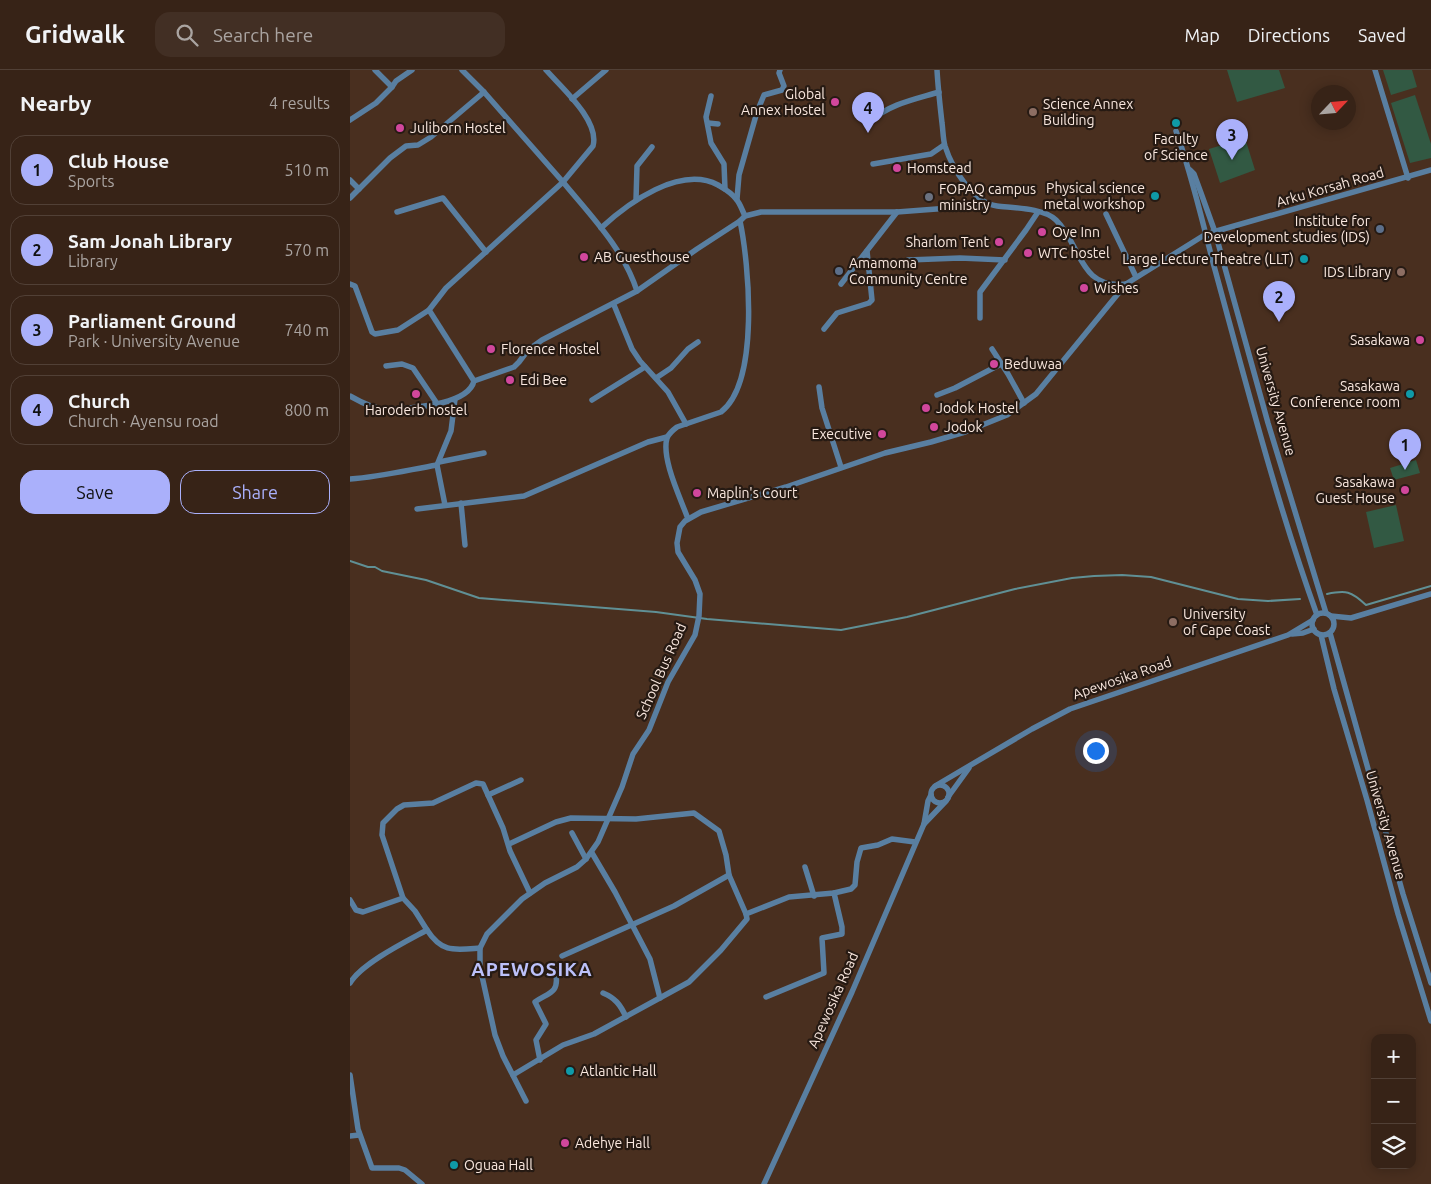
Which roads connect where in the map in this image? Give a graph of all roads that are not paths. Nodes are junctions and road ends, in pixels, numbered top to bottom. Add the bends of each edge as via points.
1 (375, 70) edge
2 (412, 70) edge
3 (462, 70) edge
4 (546, 70) edge
5 (606, 70) edge
6 (780, 70) edge
7 (937, 70) edge
8 (1375, 70) edge
9 (392, 87) junction
10 (484, 92) junction
11 (939, 92) junction
12 (711, 96) dead end
13 (572, 99) junction
14 (350, 120) edge
15 (871, 121) dead end
16 (708, 123) junction
17 (718, 124) dead end
18 (1176, 131) dead end
19 (944, 145) junction
20 (652, 147) dead end
21 (873, 164) dead end
22 (1190, 170) junction
23 (1431, 170) edge
24 (1408, 178) junction
25 (350, 180) edge
26 (563, 182) junction
27 (359, 188) junction
28 (725, 189) junction
29 (350, 198) edge
30 (636, 200) junction
31 (737, 200) junction
32 (989, 205) junction
33 (398, 212) dead end
34 (897, 212) junction
35 (1038, 212) junction
36 (1106, 214) dead end
37 (742, 218) junction
38 (601, 228) junction
39 (1215, 232) junction
40 (1206, 234) junction
41 (867, 251) junction
42 (486, 252) junction
43 (908, 260) dead end
44 (1005, 260) junction
45 (1136, 277) junction
46 (350, 284) edge
47 (841, 284) dead end
48 (1126, 284) junction
49 (638, 291) junction
50 (614, 305) junction
51 (429, 310) junction
52 (980, 318) dead end
53 (824, 328) dead end
54 (698, 342) dead end
55 (992, 349) dead end
56 (1001, 364) junction
57 (386, 366) dead end
58 (645, 367) junction
59 (656, 378) junction
60 (474, 381) junction
61 (819, 387) dead end
62 (937, 395) dead end
63 (350, 396) edge
64 (455, 399) junction
65 (592, 400) dead end
66 (1024, 403) junction
67 (438, 405) junction
68 (686, 424) junction
69 (667, 437) junction
70 (484, 453) dead end
71 (438, 464) junction
72 (841, 467) junction
73 (350, 479) edge
74 (461, 503) junction
75 (445, 505) junction
76 (417, 508) dead end
77 (688, 519) junction
78 (465, 545) dead end
79 (1431, 594) edge
80 (1328, 615) junction
81 (1315, 618) junction
82 (1351, 618) junction
83 (1334, 625) junction
84 (1314, 629) junction
85 (1330, 633) junction
86 (1288, 634) junction
87 (1321, 635) junction
88 (972, 764) junction
89 (521, 780) dead end
90 (935, 786) junction
91 (488, 795) junction
92 (931, 795) junction
93 (947, 799) junction
94 (608, 818) junction
95 (924, 824) junction
96 (572, 833) dead end
97 (915, 842) junction
98 (509, 844) junction
99 (592, 853) junction
100 (586, 859) junction
101 (805, 867) dead end
102 (729, 875) junction
103 (530, 893) junction
104 (834, 893) junction
105 (814, 896) junction
106 (403, 898) junction
107 (350, 900) edge
108 (746, 914) junction
109 (632, 924) junction
110 (427, 930) junction
111 (480, 948) junction
112 (562, 956) dead end
113 (556, 975) dead end
114 (350, 983) edge
115 (1431, 983) edge
116 (603, 993) dead end
117 (766, 997) dead end
118 (660, 998) junction
119 (626, 1017) junction
120 (1431, 1021) edge
121 (540, 1060) junction
122 (350, 1075) edge
123 (513, 1075) junction
124 (526, 1101) dead end
125 (359, 1135) junction
126 (350, 1136) edge
127 (422, 1184) edge
128 (764, 1184) edge

1 - 9 street
2 - 9 street
3 - 10 street
4 - 13 street
5 - 13 street
6 - 31 street via 784,86 782,90 764,95 739,175
7 - 11 street
8 - 24 street
9 - 14 street via 376,103
10 - 26 street
10 - 27 street via 431,137 418,145 406,146 390,158
11 - 15 street via 908,101
11 - 19 street
12 - 16 street via 706,117
13 - 26 street via 588,120 595,139 593,146
16 - 17 street
16 - 28 street via 711,143 724,164
18 - 22 street, University Avenue
19 - 21 street via 931,154
19 - 32 street via 958,175 976,196
20 - 30 street via 637,166
22 - 39 street, University Avenue
22 - 40 street, University Avenue
23 - 24 street, Arku Korsah Road
24 - 39 street, Arku Korsah Road
25 - 27 street
26 - 38 street
26 - 42 street
27 - 29 street
28 - 30 street via 696,178 670,184
28 - 31 street
30 - 38 street
31 - 37 street
32 - 34 street
32 - 35 street
33 - 42 street via 443,198
34 - 37 street via 768,212
34 - 41 street
35 - 44 street
35 - 48 street via 1055,219 1064,229 1084,267 1093,276 1106,284
36 - 45 street
37 - 49 street
37 - 68 street via 749,310 743,371 727,407
38 - 49 street via 621,254
39 - 40 street, Arku Korsah Road
39 - 80 street, University Avenue via 1266,416
40 - 45 street, Arku Korsah Road
40 - 81 street, University Avenue
41 - 47 street
41 - 53 street via 872,300 837,313
42 - 51 street via 446,288
43 - 44 street
44 - 52 street via 980,292
45 - 48 street, Arku Korsah Road
46 - 51 street via 355,286 370,329 375,334 398,330
48 - 66 street via 1042,388
49 - 50 street
50 - 58 street via 632,349
50 - 60 street via 537,343 514,367
51 - 60 street
54 - 59 street
55 - 56 street
56 - 62 street
56 - 66 street
57 - 67 street via 402,364 412,368
58 - 59 street
58 - 65 street
59 - 68 street
60 - 64 street via 471,388
61 - 72 street via 822,408
63 - 67 street via 380,410
64 - 67 street
64 - 71 street via 450,431
66 - 72 street via 1007,415 965,432
68 - 69 street
69 - 74 street via 648,442 524,496
69 - 77 street via 669,467
70 - 71 street
71 - 73 street
71 - 75 street
72 - 77 street
74 - 75 street
74 - 78 street
75 - 76 street
77 - 94 street, School Bus Road via 680,526 677,543 678,552 699,590 698,619 692,641 668,682 649,730 633,754
79 - 82 street
80 - 81 street
80 - 82 street
80 - 83 street
81 - 84 street
81 - 86 street
82 - 83 street
83 - 85 street
84 - 86 street
84 - 87 street
85 - 87 street
85 - 115 street, University Avenue
86 - 88 street, Apewosika Road via 1070,709
87 - 120 street, University Avenue
88 - 90 street, Apewosika Road
88 - 93 street, Apewosika Road
89 - 91 street
90 - 92 street
90 - 93 street via 945,786
91 - 98 street
91 - 106 street via 483,784 476,783 433,803 404,805 383,823 382,835
92 - 93 street via 937,802
92 - 95 street, Apewosika Road
93 - 95 street, Apewosika Road
94 - 98 street via 571,818
94 - 99 street, School Bus Road
94 - 102 street via 636,820 694,813 719,831
95 - 97 street, Apewosika Road
96 - 100 street
97 - 104 street via 892,839 861,848 856,885
97 - 128 street, Apewosika Road via 852,992
98 - 103 street
99 - 100 street, School Bus Road
99 - 109 street
100 - 103 street, School Bus Road
101 - 105 street
102 - 108 street
102 - 109 street via 684,901
103 - 111 street, School Bus Road via 487,934
104 - 105 street
104 - 117 street via 842,934 822,938 824,973
105 - 108 street via 789,897
106 - 107 street via 363,912 356,910
106 - 110 street via 416,911
108 - 118 street via 742,926 699,973
109 - 112 street
109 - 118 street via 650,959
110 - 111 street via 451,950
110 - 114 street via 384,954
111 - 123 street via 480,968 495,1035
113 - 121 street via 556,987 535,1002 546,1024 536,1040
116 - 119 street via 617,1001
118 - 119 street
119 - 121 street via 594,1034 563,1045
121 - 123 street
122 - 125 street
123 - 124 street
125 - 126 street
125 - 127 street via 372,1168 399,1168

